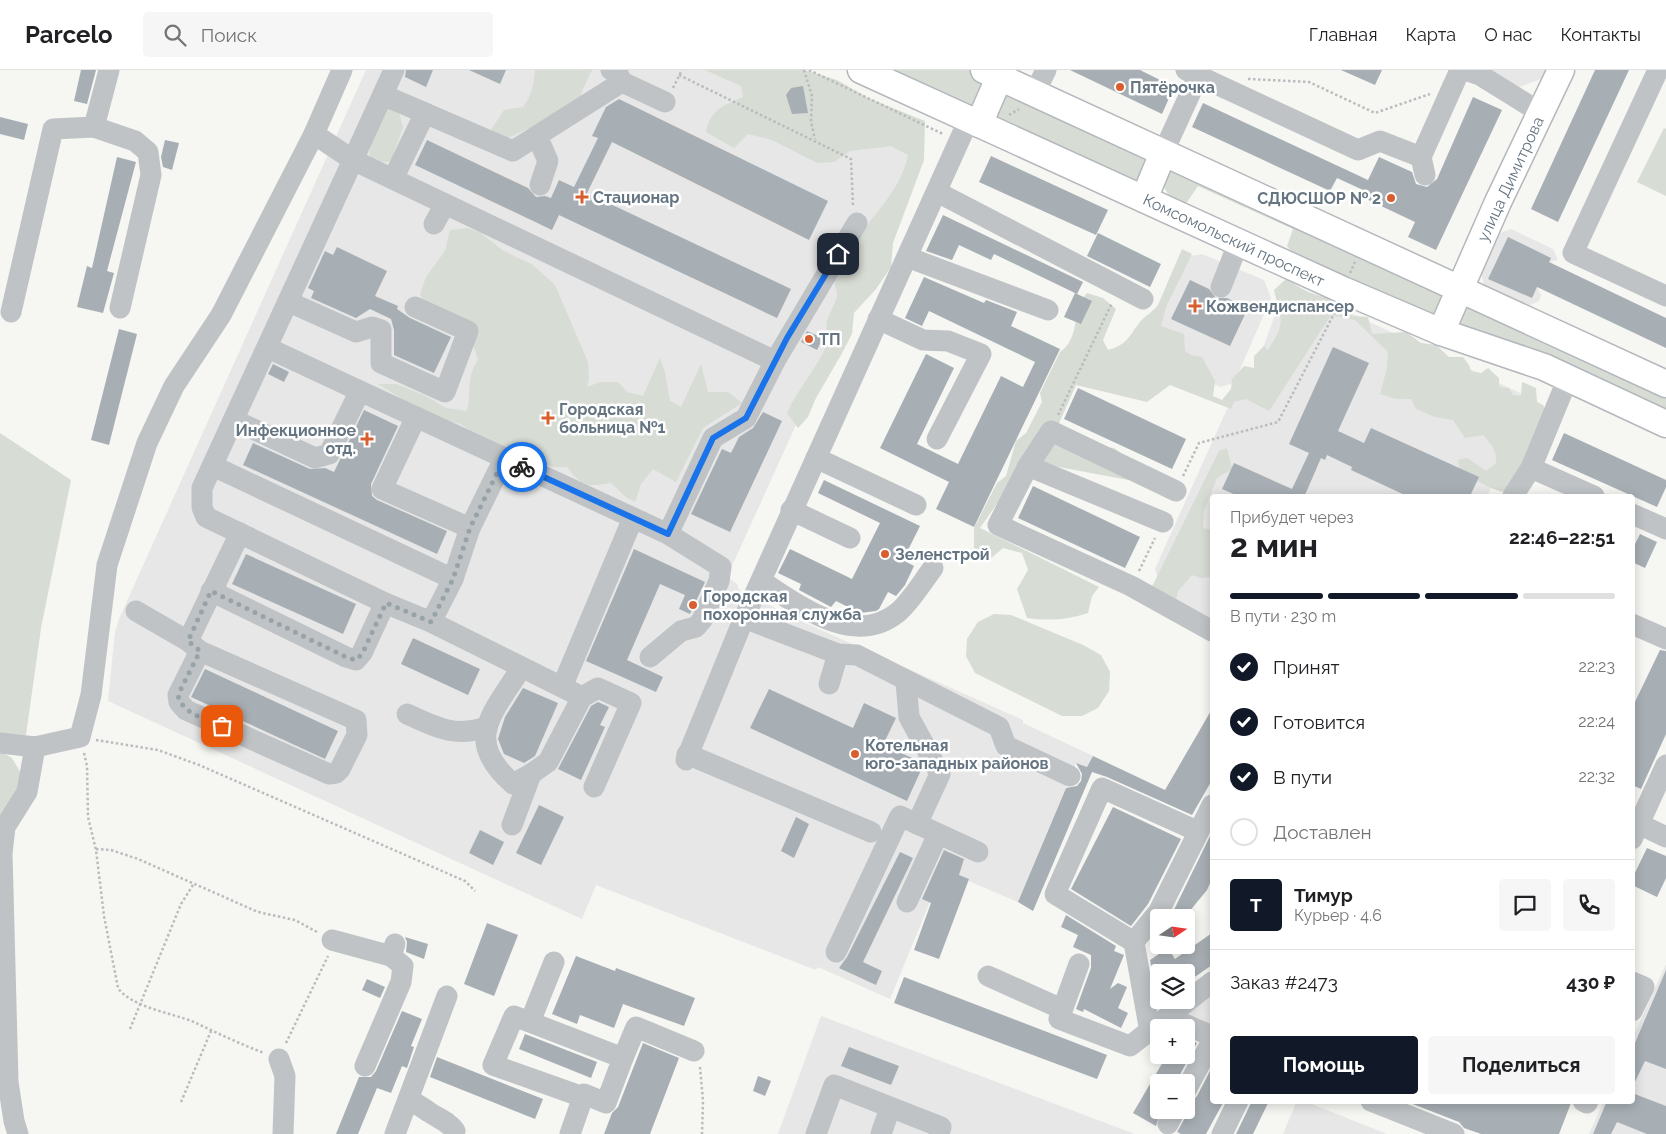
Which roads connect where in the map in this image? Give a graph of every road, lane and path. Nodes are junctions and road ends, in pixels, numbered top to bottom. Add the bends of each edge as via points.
1 (109, 70) edge
2 (342, 70) edge
3 (394, 70) edge
4 (804, 70) edge
5 (861, 70) edge
6 (1561, 70) edge
7 (1658, 70) edge
8 (1195, 72) edge
9 (991, 74) edge
10 (1459, 75) edge
11 (617, 76) edge
12 (679, 76) dead end
13 (1244, 78) dead end
14 (1041, 86) edge
15 (383, 94) junction
16 (665, 102) dead end
17 (425, 113) junction
18 (1541, 113) junction
19 (980, 124) junction
20 (94, 127) junction
21 (314, 134) junction
22 (537, 136) junction
23 (815, 140) junction
24 (1163, 153) junction
25 (353, 160) junction
26 (393, 179) junction
27 (540, 185) dead end
28 (937, 192) junction
29 (1144, 199) junction
30 (445, 204) junction
31 (857, 223) joint
32 (434, 224) dead end
33 (1363, 243) junction
34 (1238, 244) junction
35 (908, 257) junction
36 (1120, 286) junction
37 (1221, 287) dead end
38 (1459, 289) junction
39 (1343, 290) junction
40 (1666, 296) edge
41 (1143, 299) dead end
42 (289, 302) junction
43 (416, 307) dead end
44 (120, 308) dead end
45 (1048, 310) dead end
46 (11, 312) dead end
47 (878, 320) junction
48 (1440, 332) junction
49 (268, 348) junction
50 (775, 361) junction
51 (1568, 378) junction
52 (1666, 384) edge
53 (360, 391) junction
54 (416, 417) junction
55 (234, 420) junction
56 (1666, 424) edge
57 (1051, 431) junction
58 (937, 439) dead end
59 (816, 458) junction
60 (504, 459) junction
61 (213, 466) junction
62 (1028, 466) junction
63 (1531, 468) junction
64 (1176, 491) joint
65 (1513, 494) edge
66 (1590, 494) edge
67 (916, 505) dead end
68 (791, 510) junction
69 (1635, 515) edge
70 (633, 518) junction
71 (1163, 522) joint
72 (470, 528) junction
73 (1666, 529) edge
74 (240, 533) junction
75 (668, 534) junction
76 (850, 538) dead end
77 (933, 568) dead end
78 (453, 579) junction
79 (761, 581) junction
80 (1131, 586) junction
81 (211, 591) junction
82 (386, 603) junction
83 (136, 611) dead end
84 (677, 617) dead end
85 (744, 618) junction
86 (431, 622) junction
87 (1635, 625) edge
88 (696, 627) junction
89 (1210, 630) edge
90 (1666, 639) edge
91 (194, 646) junction
92 (838, 654) junction
93 (650, 657) dead end
94 (521, 668) junction
95 (906, 682) junction
96 (830, 684) dead end
97 (562, 687) junction
98 (582, 697) junction
99 (407, 714) dead end
100 (486, 727) junction
101 (80, 737) junction
102 (0, 743) edge
103 (35, 746) junction
104 (1666, 765) edge
105 (531, 774) junction
106 (1070, 776) dead end
107 (594, 787) dead end
108 (1210, 808) edge
109 (917, 824) junction
110 (512, 825) dead end
111 (1197, 831) junction
112 (1636, 831) edge
113 (871, 832) dead end
114 (938, 834) junction
115 (1666, 837) edge
116 (96, 849) junction
117 (978, 852) dead end
118 (194, 884) junction
119 (474, 891) dead end
120 (907, 902) dead end
121 (332, 940) junction
122 (1134, 942) junction
123 (836, 952) dead end
124 (554, 962) dead end
125 (1079, 964) dead end
126 (988, 976) dead end
127 (1210, 984) edge
128 (1635, 984) edge
129 (447, 996) dead end
130 (142, 1004) junction
131 (1635, 1005) edge
132 (1062, 1009) junction
133 (1168, 1017) junction
134 (1166, 1019) edge
135 (530, 1022) junction
136 (130, 1029) dead end
137 (211, 1031) junction
138 (1150, 1032) joint
139 (1210, 1035) edge
140 (1210, 1046) edge
141 (694, 1051) joint
142 (624, 1058) junction
143 (279, 1059) junction
144 (365, 1066) dead end
145 (1195, 1074) edge
146 (583, 1097) junction
147 (408, 1100) junction
148 (181, 1102) dead end
149 (1237, 1104) edge
150 (1379, 1104) edge
151 (890, 1108) junction
152 (18, 1134) edge
153 (283, 1134) edge
154 (395, 1134) edge
155 (454, 1134) edge
156 (570, 1134) edge
157 (702, 1134) edge
158 (816, 1134) edge
159 (881, 1134) edge
160 (939, 1134) edge
161 (1222, 1134) edge
162 (1454, 1134) edge

1 - 20 lane
2 - 21 lane
3 - 15 lane
4 - 23 path via 812,96 811,122
5 - 19 main road, Комсомольский проспект
6 - 18 main road, улица Димитрова
7 - 40 lane via 1573,253
8 - 10 lane via 1358,150 1380,141 1423,166
8 - 24 lane
9 - 14 main road
9 - 19 main road
10 - 13 path via 1391,109 1375,113 1309,82
10 - 18 lane via 1480,75
11 - 16 lane
11 - 22 lane
12 - 23 path
14 - 19 path via 1001,120
14 - 24 main road
15 - 17 lane
15 - 25 lane
17 - 22 lane via 508,151
17 - 26 lane
18 - 38 main road, улица Димитрова
19 - 28 lane
19 - 29 main road, Комсомольский проспект
20 - 44 lane via 135,141 148,152 151,175
20 - 46 lane via 53,129
21 - 25 lane
21 - 101 lane via 221,315 174,386 148,443 108,565 91,695
22 - 27 lane via 548,160
23 - 31 path via 851,159 852,211
24 - 29 main road
24 - 33 main road
25 - 26 lane
25 - 42 lane
26 - 30 lane
28 - 35 lane
28 - 36 lane
29 - 34 main road, Комсомольский проспект
30 - 32 lane
30 - 50 lane
31 - 50 lane
33 - 38 main road
33 - 39 path
34 - 37 lane
34 - 39 main road, Комсомольский проспект
35 - 45 lane
35 - 47 lane
36 - 41 lane
36 - 57 path
38 - 48 main road, улица Димитрова
38 - 52 main road
39 - 48 main road, Комсомольский проспект
39 - 64 path via 1338,306 1278,422 1199,443
42 - 43 lane via 356,332 372,327 381,330 381,362 445,392 468,331
42 - 49 lane
47 - 58 lane via 924,340 948,341 981,354
47 - 59 lane
48 - 51 main road, Комсомольский проспект
49 - 53 lane
49 - 55 lane
50 - 75 lane via 746,418 713,438
51 - 56 main road, Комсомольский проспект
51 - 63 lane
53 - 54 lane
53 - 55 lane via 329,454 315,458
54 - 60 lane
54 - 72 lane via 382,489
55 - 61 lane
57 - 62 lane
57 - 64 lane
59 - 67 lane
59 - 68 lane
60 - 70 lane
60 - 72 lane
61 - 74 lane via 202,488 202,507 206,517
61 - 78 lane
62 - 71 lane
62 - 80 lane via 998,525
63 - 65 lane
63 - 66 lane
68 - 76 lane
68 - 79 lane
69 - 73 lane
70 - 75 lane
70 - 97 lane
71 - 80 path
72 - 78 lane
74 - 81 lane
74 - 82 lane
75 - 88 lane via 721,567 719,581
77 - 79 lane via 898,613 864,628 823,618
78 - 86 lane
79 - 85 lane
80 - 89 lane
81 - 82 lane via 356,660 362,654
81 - 91 lane
82 - 86 lane
83 - 91 lane
84 - 88 lane
85 - 92 lane
85 - 113 lane via 687,757
86 - 94 lane
87 - 90 lane
88 - 93 lane via 681,631
91 - 91 lane via 356,720 357,735 340,769 329,774 186,710 178,695
92 - 95 lane via 857,655
92 - 96 lane
94 - 97 lane
94 - 100 lane
95 - 106 lane via 999,727 1006,746
95 - 109 lane via 910,717 940,774
97 - 98 lane
98 - 105 lane via 548,762
98 - 107 lane via 598,688 631,703
99 - 100 lane via 438,729 469,733
100 - 105 lane via 486,750 501,773 513,784
101 - 103 lane
101 - 116 path via 87,766 88,817
101 - 119 path via 158,750 199,765 465,881
102 - 103 lane
103 - 152 lane via 27,792 5,827 2,853 8,1082
104 - 112 lane
105 - 110 lane
108 - 111 lane
109 - 114 lane
109 - 123 lane via 900,816
111 - 122 lane via 1159,911
111 - 122 lane via 1102,788 1055,894
112 - 115 lane
114 - 117 lane
114 - 120 lane
116 - 118 path via 111,850 138,859
116 - 130 path via 104,916 118,988
118 - 121 path via 258,912 295,920
118 - 130 path via 181,904
121 - 143 path via 328,956
121 - 144 lane via 393,950 403,966 402,982
122 - 138 lane
124 - 135 lane
125 - 132 lane
126 - 132 lane
127 - 133 lane
128 - 131 lane via 1644,988
129 - 147 lane
130 - 136 path
130 - 137 path
132 - 138 lane via 1059,1019 1130,1046
133 - 134 lane
133 - 139 lane
135 - 142 lane
135 - 146 lane via 514,1016 492,1065
137 - 143 path
137 - 148 path
140 - 145 lane
141 - 142 lane via 636,1027
141 - 157 path via 702,1074
142 - 146 lane via 606,1103 584,1094
143 - 153 lane via 285,1076
146 - 156 lane
147 - 154 lane
147 - 155 lane via 448,1122
149 - 161 lane
150 - 162 lane
151 - 158 lane via 834,1085
151 - 159 lane
151 - 160 lane via 941,1127

